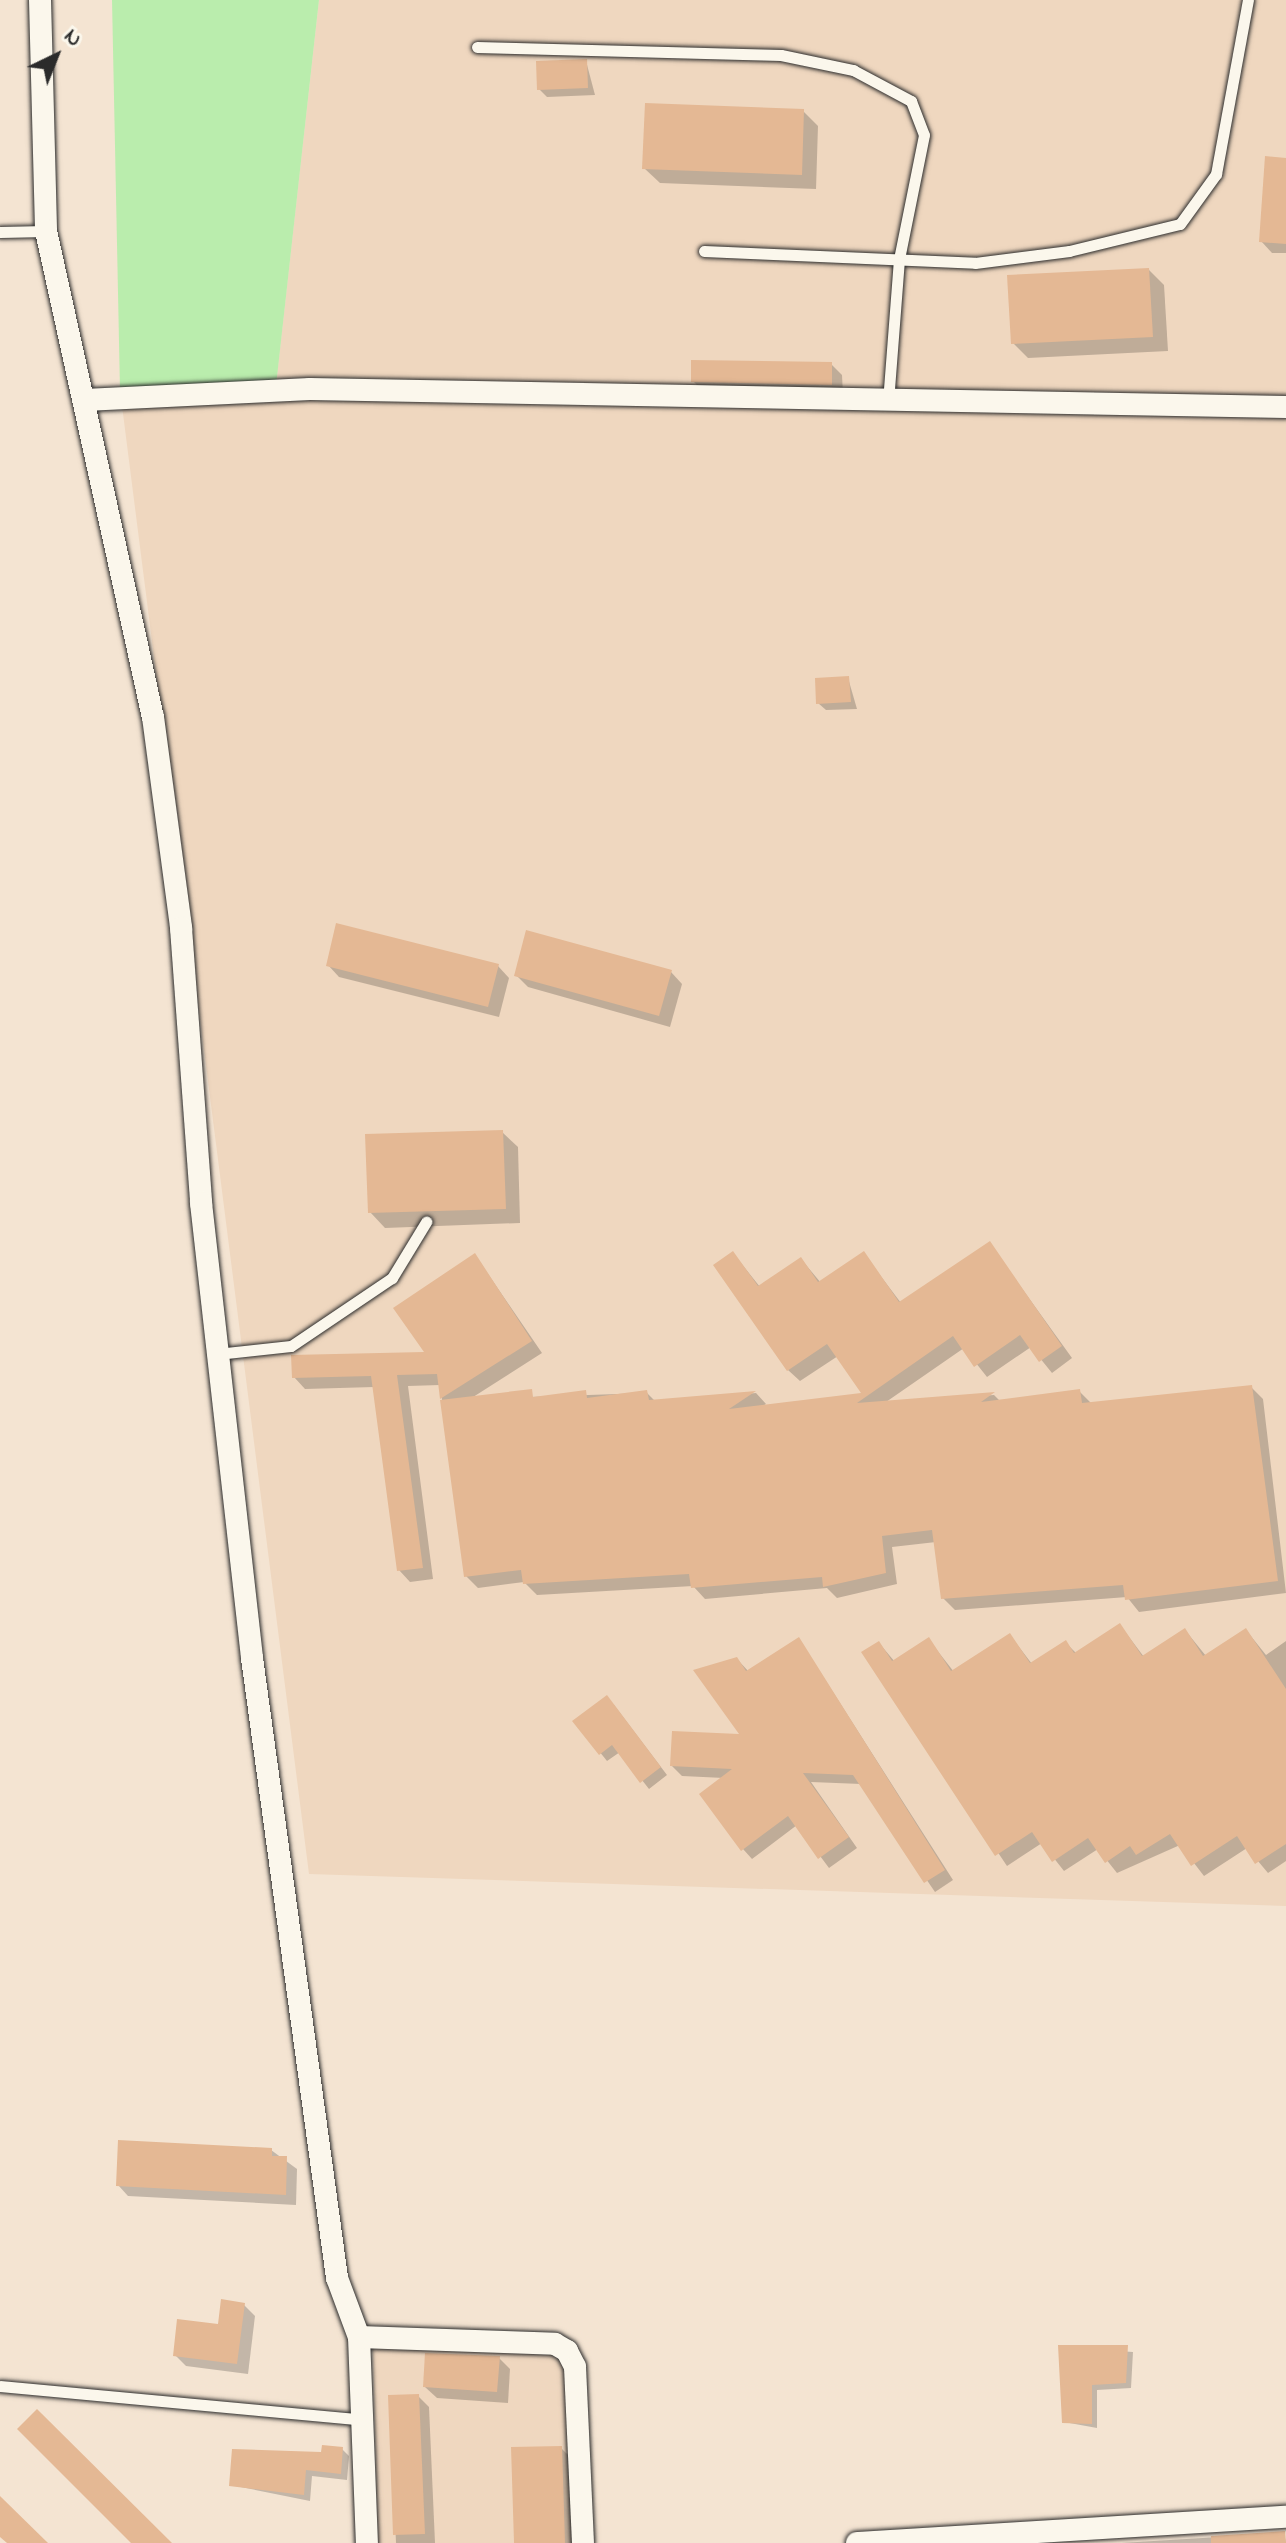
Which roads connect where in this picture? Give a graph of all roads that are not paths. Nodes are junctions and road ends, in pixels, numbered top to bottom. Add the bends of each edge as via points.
1 (40, 0) edge
2 (1248, 0) edge
3 (477, 47) dead end
4 (46, 231) junction
5 (0, 232) edge
6 (704, 251) dead end
7 (899, 259) junction
8 (85, 400) junction
9 (888, 402) junction
10 (1286, 407) edge
11 (426, 1222) dead end
12 (216, 1354) junction
13 (359, 2337) junction
14 (0, 2386) edge
15 (366, 2420) junction
16 (1286, 2517) edge
17 (1016, 2540) edge
18 (367, 2543) edge
19 (583, 2543) edge
20 (857, 2543) edge

1 - 4 street
2 - 7 lane via 1216,174 1180,224 1069,251 975,263
3 - 7 lane via 781,55 853,70 901,91 921,117 924,135
4 - 5 lane
4 - 8 street via 66,346
6 - 7 lane
7 - 9 lane
8 - 9 street via 310,389
8 - 12 street via 153,717 181,928
9 - 10 street
11 - 12 lane via 392,1278 291,1346
12 - 13 street via 337,2278
13 - 15 street
13 - 19 street via 555,2344 567,2351 575,2367
14 - 15 lane
15 - 18 street
16 - 17 street
17 - 20 street

